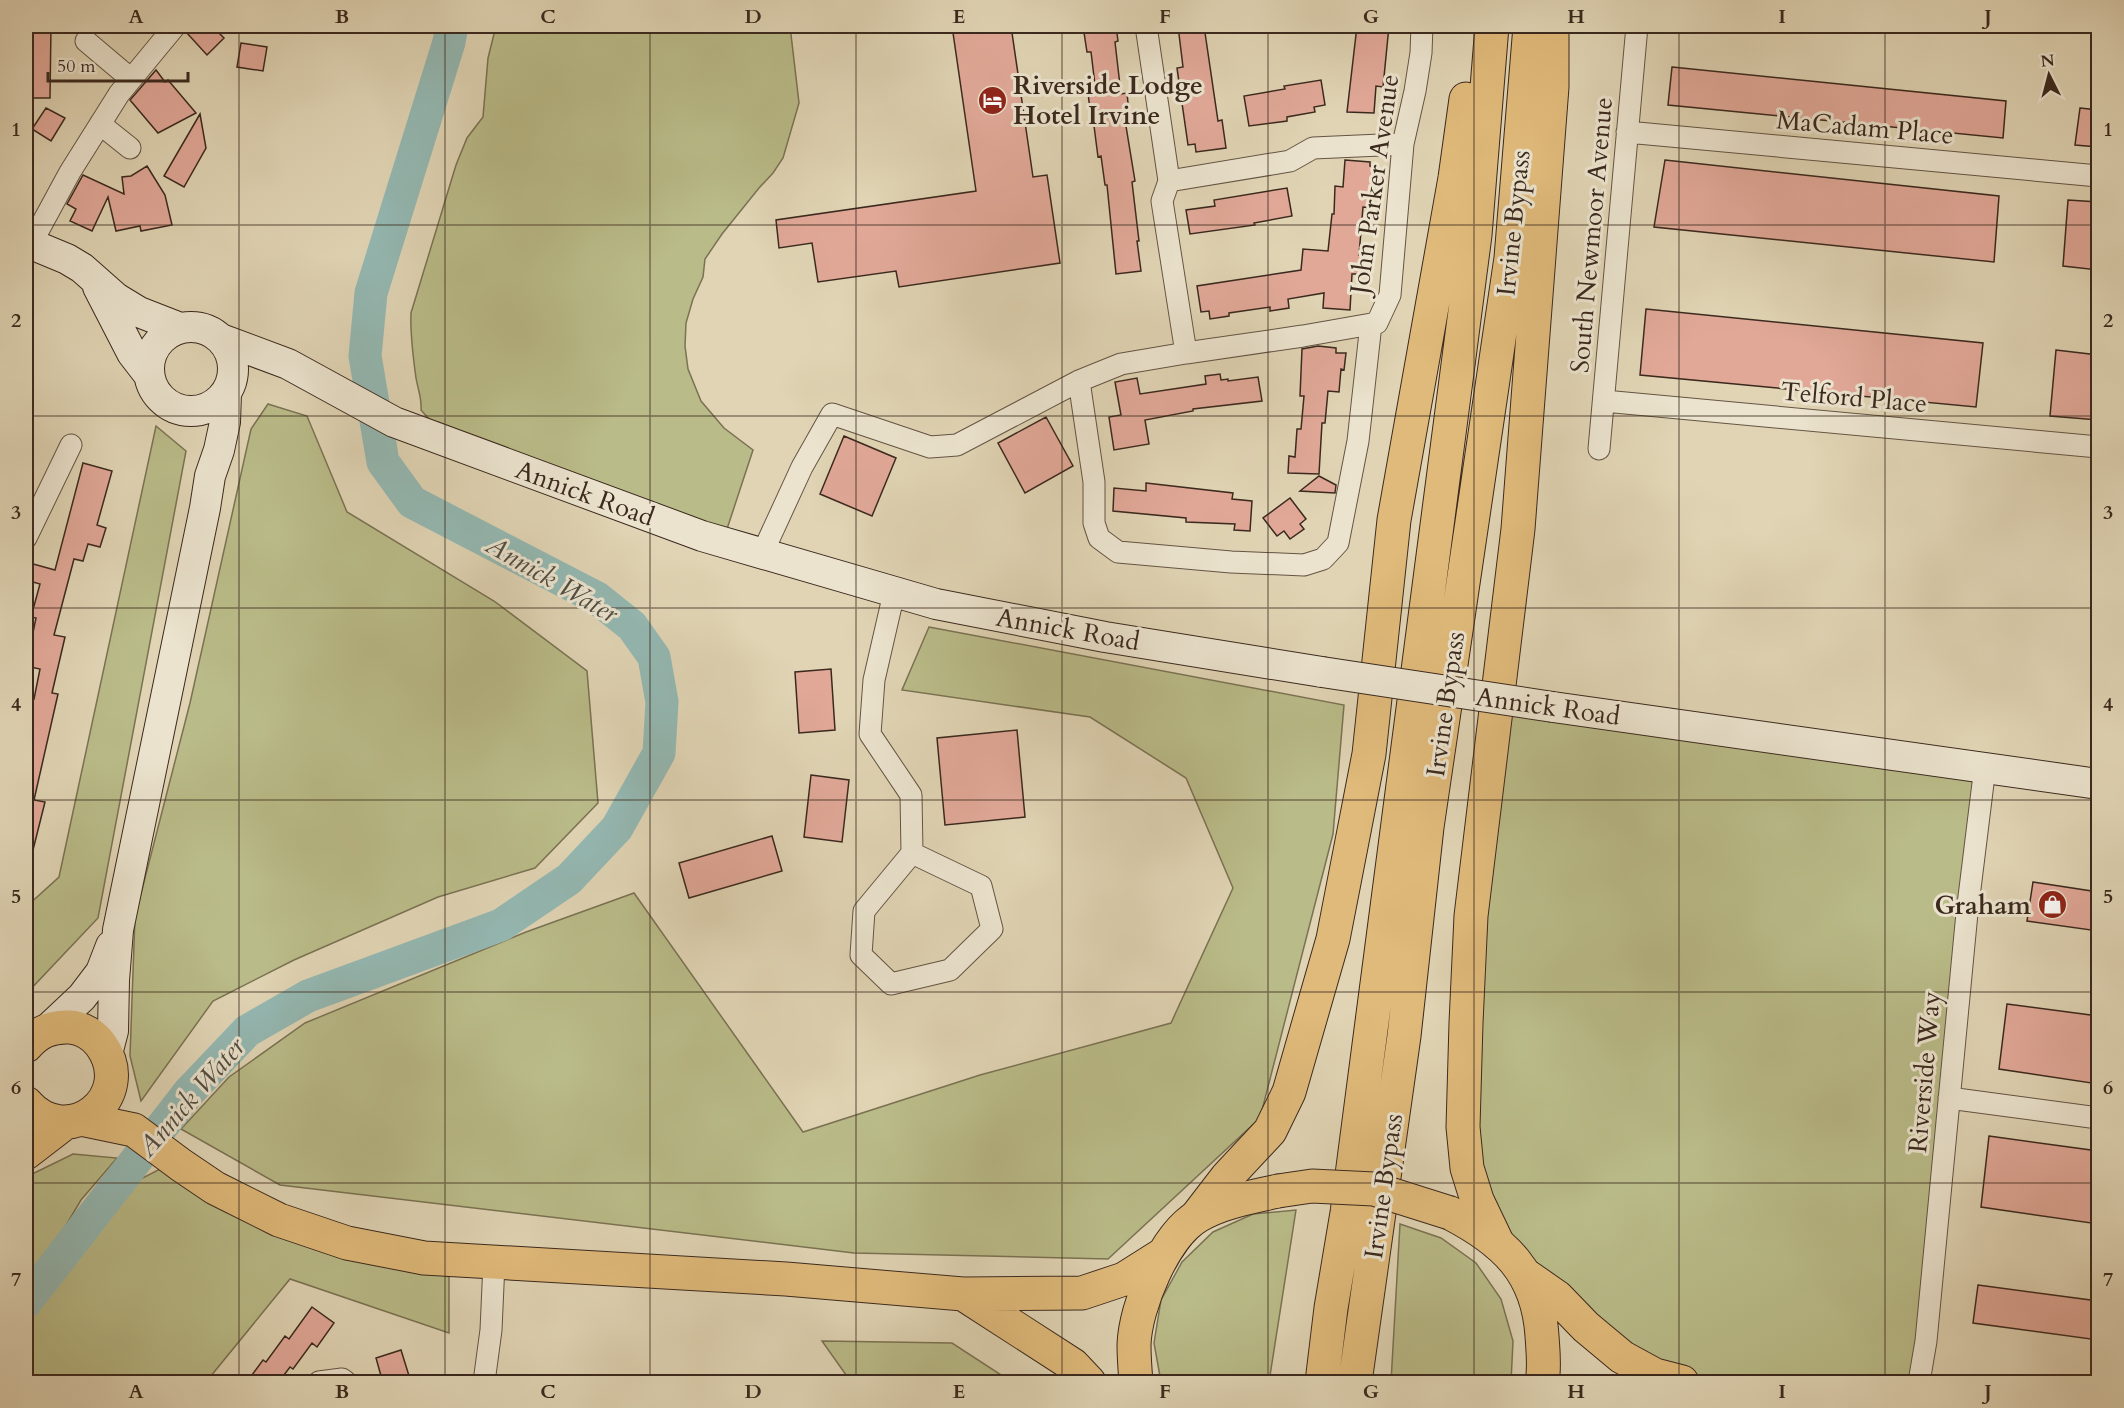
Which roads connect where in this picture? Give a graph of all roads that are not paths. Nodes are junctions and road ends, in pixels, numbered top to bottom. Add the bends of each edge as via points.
1 (175, 26) edge
2 (1146, 26) edge
3 (1422, 26) edge
4 (1476, 26) edge
5 (1492, 26) edge
6 (1530, 26) edge
7 (1552, 26) edge
8 (1637, 26) edge
9 (86, 41) dead end
10 (131, 79) junction
11 (100, 124) junction
12 (1627, 132) junction
13 (1403, 144) junction
14 (130, 148) dead end
15 (2098, 176) edge
16 (1168, 181) junction
17 (28, 243) edge
18 (94, 280) junction
19 (1371, 324) junction
20 (180, 328) junction
21 (221, 339) junction
22 (1186, 353) junction
23 (288, 364) junction
24 (149, 375) junction
25 (1078, 381) junction
26 (228, 388) junction
27 (1604, 401) junction
28 (187, 411) junction
29 (71, 445) dead end
30 (2098, 447) edge
31 (1599, 449) dead end
32 (210, 476) junction
33 (26, 538) edge
34 (762, 554) junction
35 (894, 593) junction
36 (1985, 767) junction
37 (2098, 784) edge
38 (912, 853) junction
39 (118, 930) junction
40 (37, 1038) edge
41 (109, 1067) junction
42 (1949, 1098) junction
43 (26, 1103) edge
44 (2098, 1118) edge
45 (73, 1121) junction
46 (134, 1130) junction
47 (26, 1153) edge
48 (1197, 1216) junction
49 (1498, 1244) junction
50 (1162, 1255) junction
51 (494, 1263) junction
52 (1524, 1274) junction
53 (963, 1294) junction
54 (319, 1383) edge
55 (346, 1383) edge
56 (484, 1383) edge
57 (1089, 1383) edge
58 (1136, 1383) edge
59 (1322, 1383) edge
60 (1355, 1383) edge
61 (1542, 1383) edge
62 (1682, 1383) edge
63 (1919, 1383) edge

1 - 10 street
2 - 16 street
3 - 13 street, John Parker Avenue via 1415,91
4 - 48 main road via 1455,178 1394,520 1369,754 1333,939 1289,1092 1270,1131
5 - 59 main road, Irvine Bypass via 1475,235
6 - 60 main road, Irvine Bypass via 1511,258 1427,827 1404,1036
7 - 49 main road via 1552,87 1518,529 1472,916 1466,1023 1463,1127 1467,1168
8 - 12 street, South Newmoor Avenue
9 - 10 street
10 - 11 street
11 - 14 street
11 - 17 street
12 - 15 street, MaCadam Place
12 - 27 street, South Newmoor Avenue
13 - 16 street via 1313,148 1290,161
13 - 19 street, John Parker Avenue via 1390,295 1377,323
16 - 22 street via 1162,201
17 - 18 main road via 67,259
18 - 20 main road via 139,312
18 - 24 main road via 132,353
19 - 22 street
19 - 25 street, John Parker Avenue via 1358,441 1338,543 1323,559 1304,565 1118,552 1099,538
20 - 21 main road via 205,329
20 - 24 main road via 163,337 153,350
21 - 23 main road, Annick Road
21 - 26 main road via 233,369
22 - 25 street via 1121,364
23 - 26 main road via 248,374
23 - 34 main road, Annick Road via 394,422 654,519
24 - 28 main road via 162,400
25 - 34 street via 957,445 930,447 832,414
26 - 28 main road via 211,406
26 - 32 main road via 225,422
27 - 30 street, Telford Place
27 - 31 street, South Newmoor Avenue
28 - 32 main road via 202,440
29 - 33 street
32 - 39 main road
34 - 35 main road, Annick Road
35 - 36 main road, Annick Road, bridge via 1105,637 1322,672
35 - 38 street via 874,680 870,734 911,795
36 - 37 main road, Annick Road
36 - 42 street, Riverside Way
38 - 38 street via 981,886 992,929 950,970 891,984 861,955 864,911
39 - 40 main road via 101,972 82,997
39 - 41 main road
40 - 41 main road via 74,1027 97,1040
41 - 45 main road via 107,1097 97,1110
41 - 46 main road
42 - 44 street
42 - 63 street, Riverside Way
43 - 45 main road via 42,1118
45 - 46 main road
45 - 47 main road
46 - 51 main road via 215,1188 279,1220 347,1244 424,1258
48 - 49 main road, bridge via 1278,1191 1312,1186 1374,1189 1450,1213
48 - 50 main road
49 - 52 main road
50 - 53 main road via 1124,1279 1082,1293
50 - 58 main road via 1142,1303 1134,1344
51 - 53 main road via 786,1279
51 - 56 street
52 - 61 main road via 1539,1310 1545,1368
52 - 62 main road via 1557,1297 1622,1357 1655,1375
53 - 57 main road via 1073,1365
54 - 55 street via 342,1379

